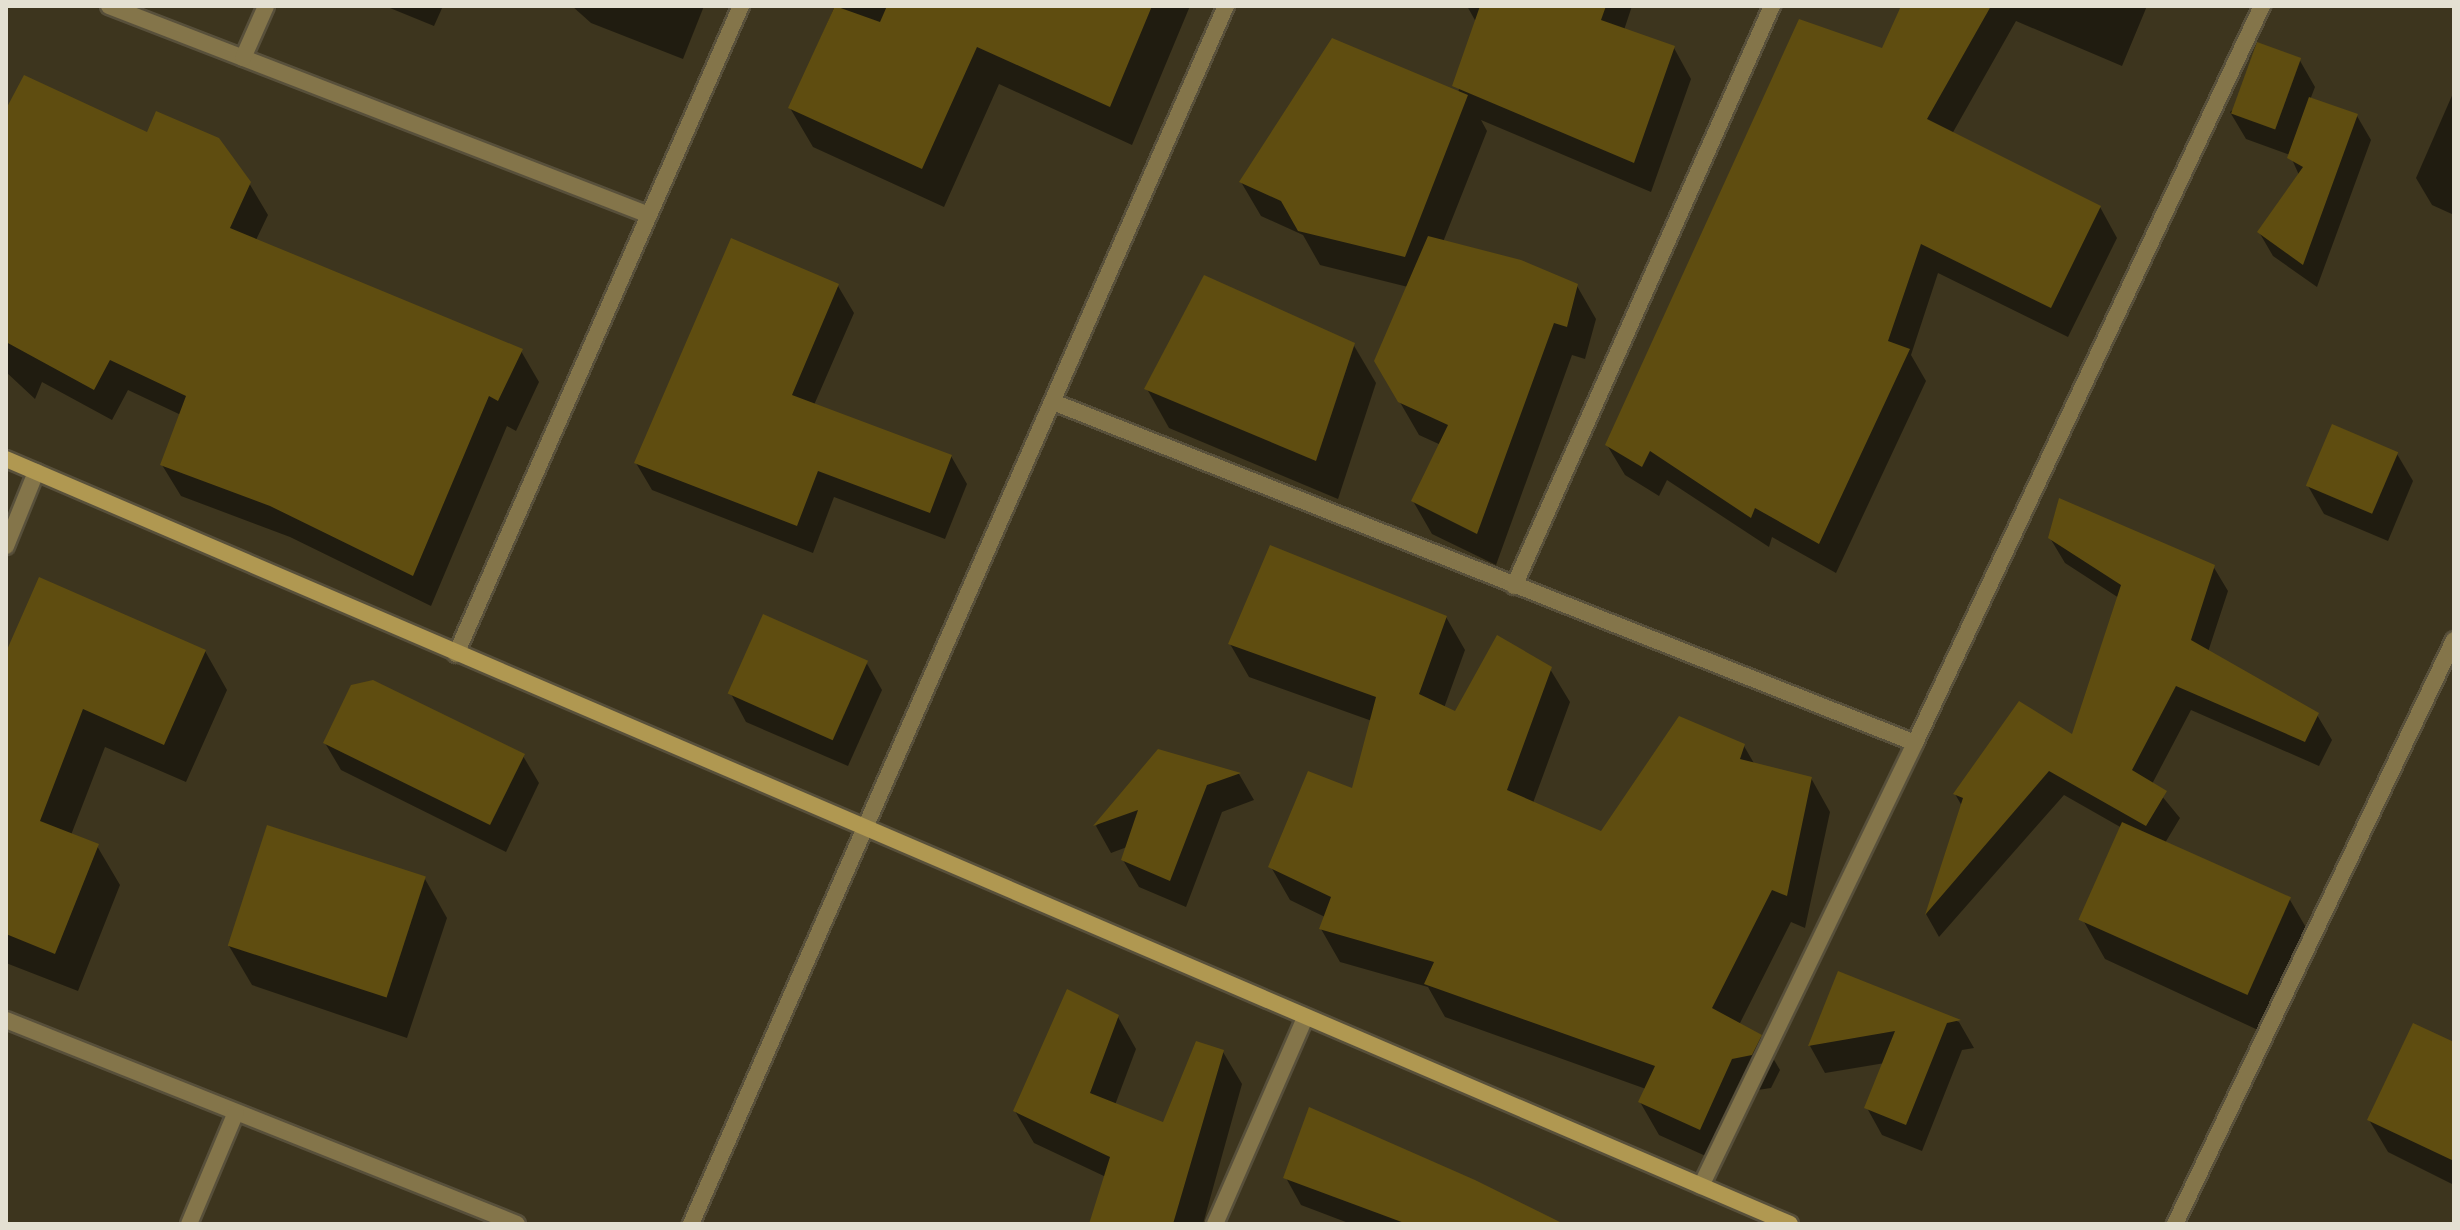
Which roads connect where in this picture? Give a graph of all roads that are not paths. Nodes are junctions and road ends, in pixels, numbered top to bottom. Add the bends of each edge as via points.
1 (109, 6) edge
2 (266, 6) edge
3 (741, 6) edge
4 (1226, 6) edge
5 (1772, 6) edge
6 (2262, 6) edge
7 (243, 58) junction
8 (649, 215) junction
9 (1053, 402) junction
10 (6, 459) edge
11 (36, 472) junction
12 (6, 546) edge
13 (1514, 586) junction
14 (2454, 640) edge
15 (456, 654) junction
16 (1915, 743) junction
17 (865, 832) junction
18 (1305, 1018) junction
19 (6, 1020) edge
20 (236, 1112) junction
21 (1701, 1186) junction
22 (189, 1224) edge
23 (517, 1224) edge
24 (691, 1224) edge
25 (1215, 1224) edge
26 (1790, 1224) edge
27 (2175, 1224) edge

1 - 7 street
2 - 7 street
3 - 8 street
4 - 9 street
5 - 13 street
6 - 16 street
7 - 8 street
8 - 15 street
9 - 13 street
9 - 17 street
10 - 11 main road
11 - 12 street
11 - 15 main road
13 - 16 street
14 - 27 street
15 - 17 main road
16 - 21 street
17 - 18 main road
17 - 24 street
18 - 21 main road
18 - 25 street
19 - 20 street
20 - 22 street
20 - 23 street
21 - 26 main road

